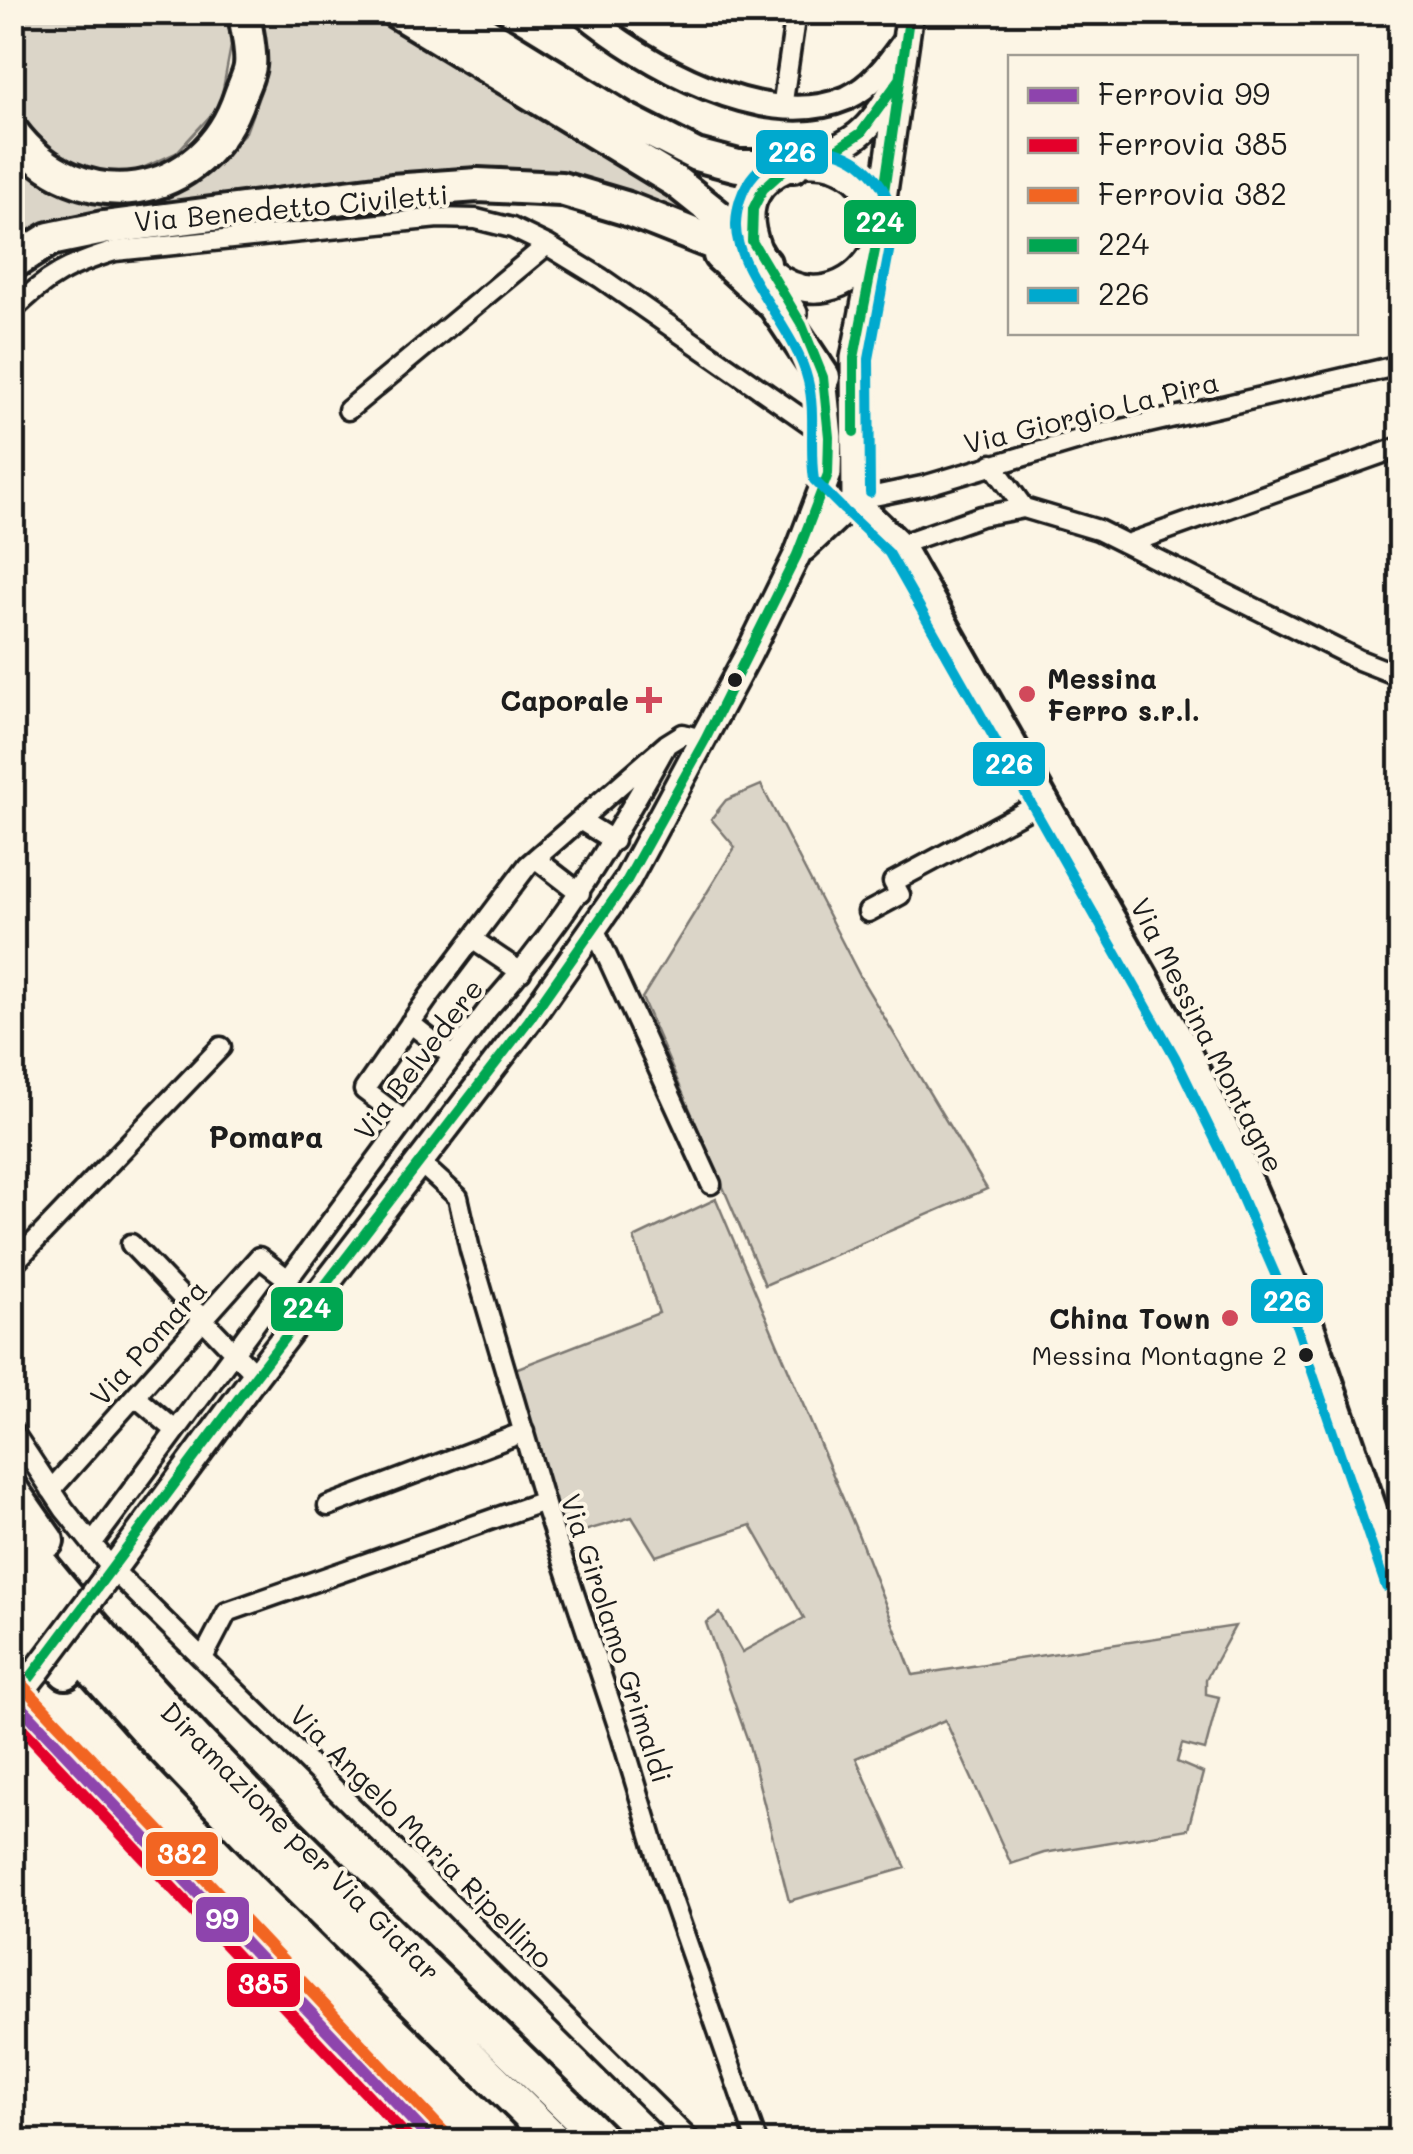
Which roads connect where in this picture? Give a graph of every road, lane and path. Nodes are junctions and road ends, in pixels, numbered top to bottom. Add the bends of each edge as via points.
1 (244, 12) edge
2 (396, 12) edge
3 (452, 12) edge
4 (467, 12) edge
5 (582, 12) edge
6 (796, 12) edge
7 (908, 20) edge
8 (539, 67) junction
9 (900, 79) junction
10 (849, 97) junction
11 (782, 108) junction
12 (873, 119) junction
13 (12, 131) edge
14 (798, 165) junction
15 (692, 235) junction
16 (547, 245) junction
17 (875, 247) junction
18 (763, 262) junction
19 (12, 264) edge
20 (12, 311) edge
21 (1400, 365) edge
22 (824, 377) junction
23 (348, 410) dead end
24 (829, 436) junction
25 (1400, 448) edge
26 (992, 464) junction
27 (828, 474) junction
28 (855, 500) junction
29 (1024, 508) junction
30 (901, 544) junction
31 (1127, 544) junction
32 (797, 555) junction
33 (1400, 676) edge
34 (705, 740) junction
35 (667, 744) junction
36 (1048, 799) junction
37 (580, 820) junction
38 (614, 841) junction
39 (536, 859) junction
40 (580, 893) junction
41 (868, 912) dead end
42 (594, 928) junction
43 (472, 939) junction
44 (521, 972) junction
45 (410, 1023) junction
46 (221, 1047) dead end
47 (453, 1056) junction
48 (405, 1121) junction
49 (418, 1161) junction
50 (711, 1184) dead end
51 (130, 1244) dead end
52 (12, 1265) edge
53 (288, 1280) junction
54 (205, 1322) junction
55 (235, 1353) junction
56 (256, 1374) junction
57 (136, 1398) junction
58 (12, 1430) edge
59 (175, 1430) junction
60 (524, 1432) junction
61 (51, 1490) junction
62 (12, 1491) edge
63 (544, 1501) junction
64 (328, 1506) dead end
65 (12, 1528) edge
66 (92, 1544) junction
67 (12, 1578) edge
68 (106, 1579) junction
69 (1400, 1582) edge
70 (12, 1618) edge
71 (203, 1658) junction
72 (22, 1682) edge
73 (276, 1865) junction
74 (572, 2110) junction
75 (557, 2142) edge
76 (604, 2142) edge
77 (692, 2142) edge
78 (757, 2142) edge

1 - 13 main road via 250,66 232,120 172,180 90,188 30,154
2 - 18 main road via 676,182
3 - 8 main road
4 - 8 main road
5 - 11 street via 646,59 752,103
6 - 11 street
7 - 9 main road
7 - 10 street via 871,82
8 - 14 main road via 696,156 738,166
9 - 12 main road
9 - 17 main road
10 - 11 street
10 - 12 street via 869,107
12 - 14 main road via 837,149
14 - 17 main road via 840,167 859,180 876,207
14 - 18 main road via 772,178 758,197 752,241
15 - 18 highway
15 - 19 highway via 561,189 478,185 103,228 50,240
15 - 22 highway via 775,305
16 - 20 street, Via Benedetto Civiletti via 476,219 438,218 115,252 71,264
16 - 23 street
16 - 24 street, Via Benedetto Civiletti
17 - 18 main road via 851,279 820,290 788,284
17 - 28 main road via 854,358
18 - 22 main road
21 - 26 street, Via Giorgio La Pira
22 - 24 main road
24 - 27 main road
25 - 31 street
26 - 28 street, Via Giorgio La Pira
26 - 29 street
27 - 28 main road
27 - 32 main road
28 - 30 street, Via Messina Montagne
28 - 32 main road
29 - 30 street
29 - 31 street
30 - 36 street, Via Messina Montagne
31 - 33 street
32 - 34 main road
34 - 35 street via 683,734
34 - 42 main road
35 - 37 street
35 - 38 street, Via Belvedere
36 - 41 street via 893,882 900,895
36 - 69 street, Via Messina Montagne via 1188,1050 1240,1158 1306,1308
37 - 38 street
37 - 39 street
38 - 40 street, Via Belvedere
39 - 40 street
39 - 43 street
40 - 44 street, Via Belvedere
42 - 49 main road
42 - 50 street
43 - 44 street
43 - 45 street
44 - 47 street, Via Belvedere
45 - 47 street
45 - 48 street via 364,1090
46 - 52 street
47 - 48 street, Via Belvedere
48 - 53 street, Via Belvedere
49 - 56 main road
49 - 60 street, Via Girolamo Grimaldi via 458,1197
51 - 54 street
53 - 54 street, Via Pomara via 259,1258
53 - 55 street, Via Belvedere
54 - 55 street
54 - 57 street, Via Pomara
55 - 56 street
55 - 59 street, Via Belvedere
56 - 68 main road
57 - 59 street
57 - 61 street, Via Pomara
58 - 61 street
59 - 66 street, Via Belvedere
60 - 63 street, Via Girolamo Grimaldi
60 - 64 street
61 - 66 street
62 - 74 highway via 181,1700
63 - 71 street via 227,1612
63 - 78 street, Via Girolamo Grimaldi via 660,1868
65 - 74 highway, Diramazione per Via Giafar via 170,1712
66 - 68 street
67 - 73 highway, Diramazione per Via Giafar
68 - 71 street, Via Angelo Maria Ripellino
68 - 72 main road, bridge
70 - 73 highway via 178,1783
71 - 77 street, Via Angelo Maria Ripellino
73 - 75 highway, Diramazione per Via Giafar
74 - 76 highway, Diramazione per Via Giafar

